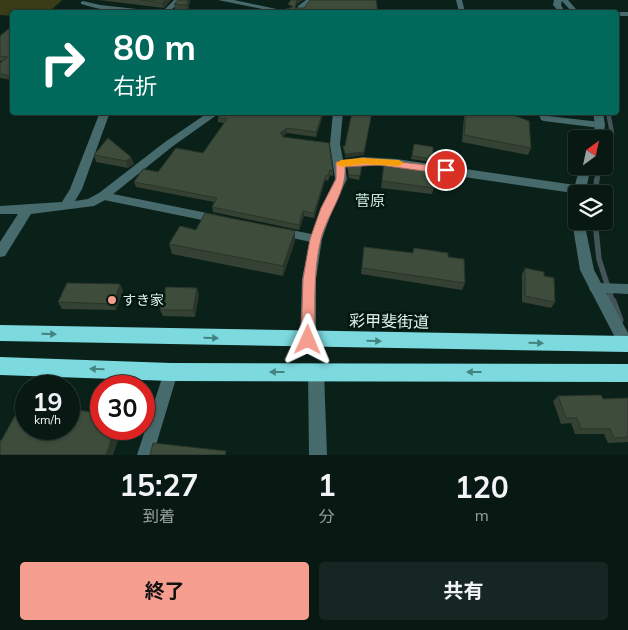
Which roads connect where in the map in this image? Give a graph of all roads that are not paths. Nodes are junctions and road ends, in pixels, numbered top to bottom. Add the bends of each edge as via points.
1 (178, 0) edge
2 (222, 0) edge
3 (310, 0) edge
4 (564, 0) edge
5 (83, 3) dead end
6 (128, 10) edge
7 (167, 10) edge
8 (275, 10) edge
9 (300, 10) edge
10 (573, 10) edge
11 (104, 115) edge
12 (212, 115) edge
13 (337, 115) edge
14 (543, 115) edge
15 (598, 115) edge
16 (600, 125) junction
17 (599, 130) edge
18 (340, 164) junction
19 (568, 190) edge
20 (104, 196) junction
21 (66, 206) junction
22 (28, 209) junction
23 (0, 210) edge
24 (229, 222) edge
25 (268, 230) edge
26 (580, 230) edge
27 (316, 239) junction
28 (0, 252) edge
29 (595, 288) junction
30 (628, 289) edge
31 (0, 333) edge
32 (308, 340) junction
33 (627, 344) edge
34 (0, 366) edge
35 (171, 372) junction
36 (316, 372) junction
37 (628, 373) edge
38 (145, 455) edge
39 (318, 455) edge

1 - 7 street
2 - 8 street
3 - 9 street
4 - 10 lane
5 - 6 lane
11 - 21 street via 76,189
12 - 20 street
13 - 18 street via 330,144
14 - 16 lane via 544,118
15 - 16 street
16 - 17 street
18 - 19 street via 363,161 396,163
18 - 27 street via 341,179
20 - 21 street via 90,203
20 - 24 lane
21 - 22 street
22 - 23 street
22 - 28 street
25 - 27 lane
26 - 29 street via 587,270
27 - 32 street via 309,279
29 - 30 lane
29 - 33 street
31 -> 32 highway, 彩甲斐街道
32 -> 33 highway, 彩甲斐街道
35 -> 34 highway
36 -> 35 highway
35 - 38 lane
37 -> 36 highway
36 - 39 street

